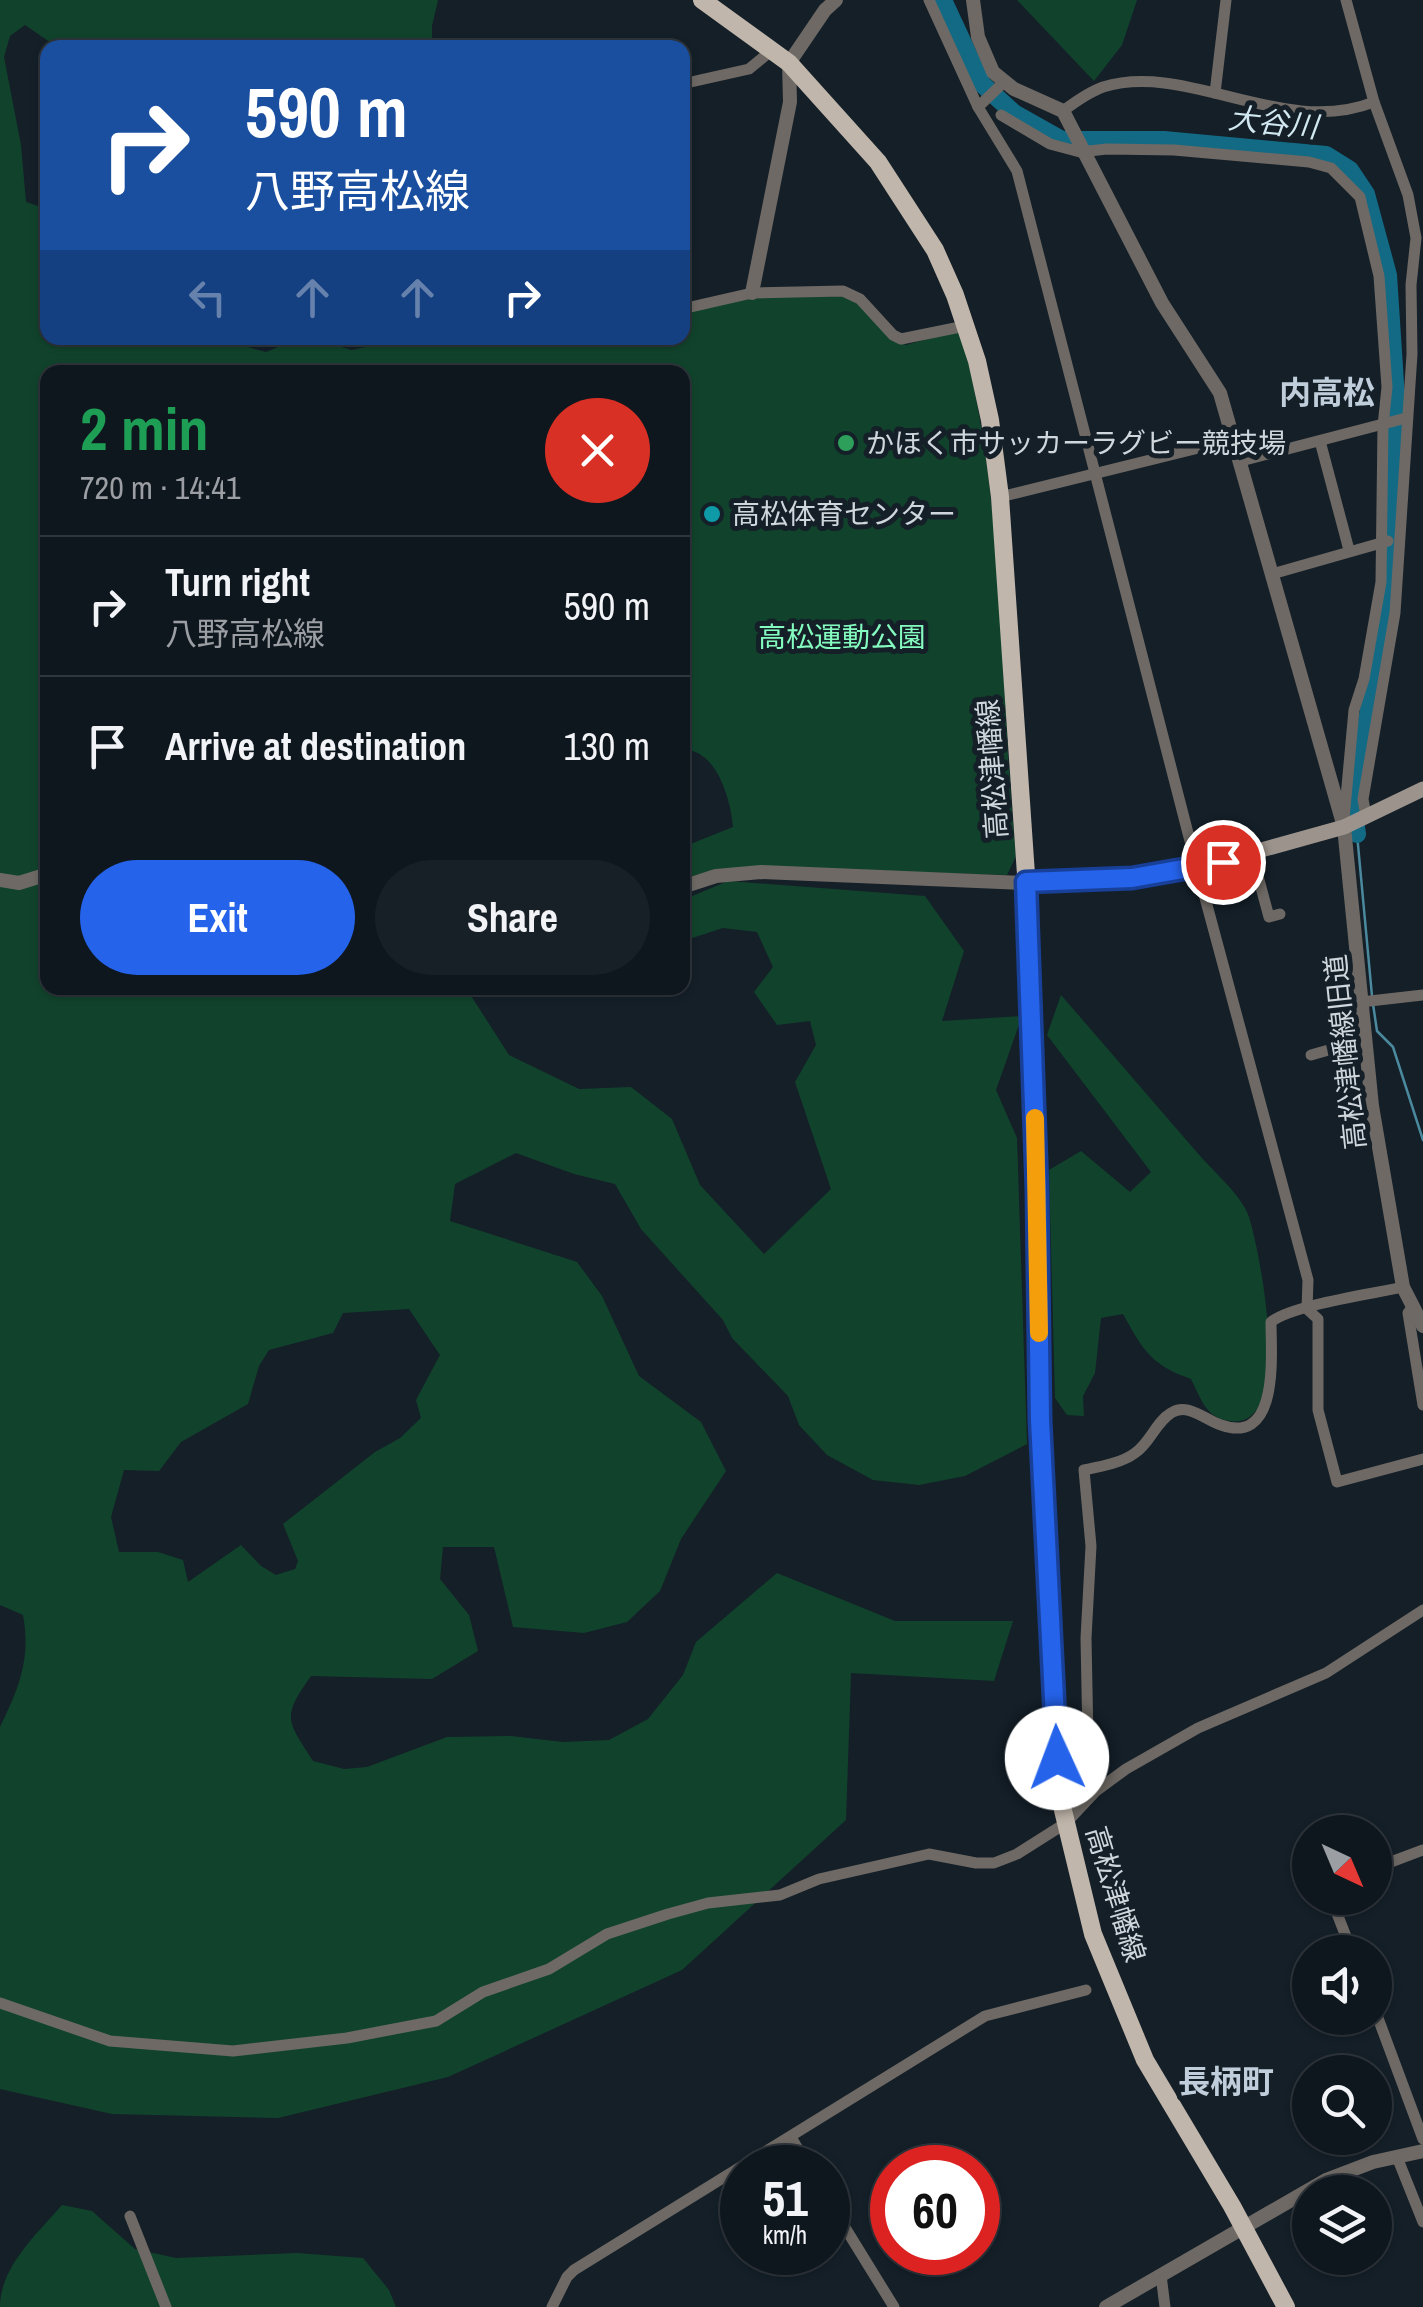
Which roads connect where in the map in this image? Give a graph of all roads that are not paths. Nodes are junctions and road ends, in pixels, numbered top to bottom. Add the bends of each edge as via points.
1 (702, 0) edge
2 (836, 0) edge
3 (929, 0) edge
4 (973, 0) edge
5 (1226, 0) edge
6 (1346, 0) edge
7 (772, 50) junction
8 (789, 63) junction
9 (690, 82) edge
10 (1000, 86) junction
11 (1215, 93) junction
12 (1374, 102) junction
13 (980, 106) junction
14 (1062, 111) junction
15 (1001, 114) dead end
16 (1081, 145) junction
17 (752, 293) junction
18 (690, 307) edge
19 (966, 326) junction
20 (1404, 419) junction
21 (1385, 425) junction
22 (1235, 439) junction
23 (1320, 441) junction
24 (1241, 461) junction
25 (1095, 473) junction
26 (1000, 497) junction
27 (1391, 540) junction
28 (1349, 550) junction
29 (1272, 574) junction
30 (1423, 789) edge
31 (1355, 822) junction
32 (1252, 854) junction
33 (1197, 868) junction
34 (40, 876) edge
35 (0, 880) edge
36 (1026, 882) junction
37 (690, 884) edge
38 (1280, 914) dead end
39 (1423, 995) edge
40 (1369, 1001) junction
41 (1364, 1040) junction
42 (1311, 1054) dead end
43 (1403, 1286) junction
44 (1413, 1306) junction
45 (1307, 1308) junction
46 (1423, 1326) edge
47 (1423, 1405) edge
48 (1423, 1460) edge
49 (1423, 1610) edge
50 (1057, 1758) junction
51 (1066, 1823) junction
52 (1423, 1850) edge
53 (1392, 1862) edge
54 (1086, 1990) dead end
55 (0, 2004) edge
56 (1384, 2035) edge
57 (791, 2137) junction
58 (1423, 2139) edge
59 (796, 2145) edge
60 (1423, 2150) edge
61 (1397, 2156) junction
62 (130, 2216) dead end
63 (1423, 2222) edge
64 (1244, 2228) junction
65 (850, 2236) edge
66 (1160, 2275) junction
67 (166, 2307) edge
68 (552, 2307) edge
69 (894, 2307) edge
70 (1106, 2307) edge
71 (1165, 2307) edge
72 (1286, 2307) edge

1 - 7 main road, 高松津幡線
2 - 8 street
3 - 13 street
4 - 10 street via 983,54
5 - 11 street
6 - 12 street
7 - 8 main road, 高松津幡線
7 - 9 street via 749,69
8 - 17 street via 790,102
8 - 19 main road, 高松津幡線 via 910,208
10 - 13 street
10 - 14 street
11 - 12 street via 1304,111
11 - 14 street via 1142,81 1102,87
12 - 20 street via 1408,195 1416,238
13 - 25 street via 1017,171
14 - 16 street, 高松津幡線旧道
15 - 16 street via 1050,144
16 - 21 street via 1309,162 1347,180 1360,197 1378,276
16 - 22 street, 高松津幡線旧道 via 1162,303 1220,394
17 - 18 street
17 - 19 street via 852,294 901,340
19 - 26 main road, 高松津幡線 via 990,420
20 - 21 street
20 - 27 street
21 - 23 street
21 - 27 street
22 - 24 street, 高松津幡線旧道
22 - 25 street
23 - 24 street
23 - 28 street
24 - 29 street, 高松津幡線旧道
25 - 26 street
25 - 33 street
26 - 36 main road, 高松津幡線
27 - 28 street
27 - 31 street via 1394,613
27 - 31 street via 1349,744
28 - 29 street
29 - 31 street, 高松津幡線旧道
30 - 31 main road
31 - 32 main road
31 - 40 street, 高松津幡線旧道 via 1353,894
32 - 33 main road
32 - 38 street via 1268,916
33 - 36 main road
33 - 45 street via 1308,1280
34 - 35 street
36 - 37 street via 762,872
36 - 50 main road, 高松津幡線 via 1040,1420
39 - 40 street
40 - 41 street, 高松津幡線旧道
41 - 42 street
41 - 43 street, 高松津幡線旧道
43 - 44 street, 高松津幡線旧道
43 - 45 street
44 - 46 street, 高松津幡線旧道
44 - 47 street via 1408,1314
45 - 48 street via 1318,1319 1318,1410 1337,1482
45 - 50 street via 1271,1322 1274,1349 1260,1417 1233,1428 1180,1409 1168,1414 1136,1454 1084,1470 1092,1546 1088,1740 1080,1752
49 - 51 street via 1326,1672 1198,1728 1126,1769
50 - 51 main road, 高松津幡線
51 - 55 street via 994,1862 929,1854 780,1895 668,1914 607,1934 549,1969 483,1992 436,2020 347,2038 233,2051 110,2041
51 - 64 main road, 高松津幡線 via 1094,1934 1144,2060
52 - 53 street
54 - 57 street via 985,2016
56 - 58 street
57 - 59 street
57 - 68 street via 574,2270
60 - 61 street
61 - 63 street
61 - 64 street via 1326,2180
62 - 67 street
64 - 66 street
64 - 72 main road, 高松津幡線
65 - 69 street
66 - 70 street
66 - 71 street

